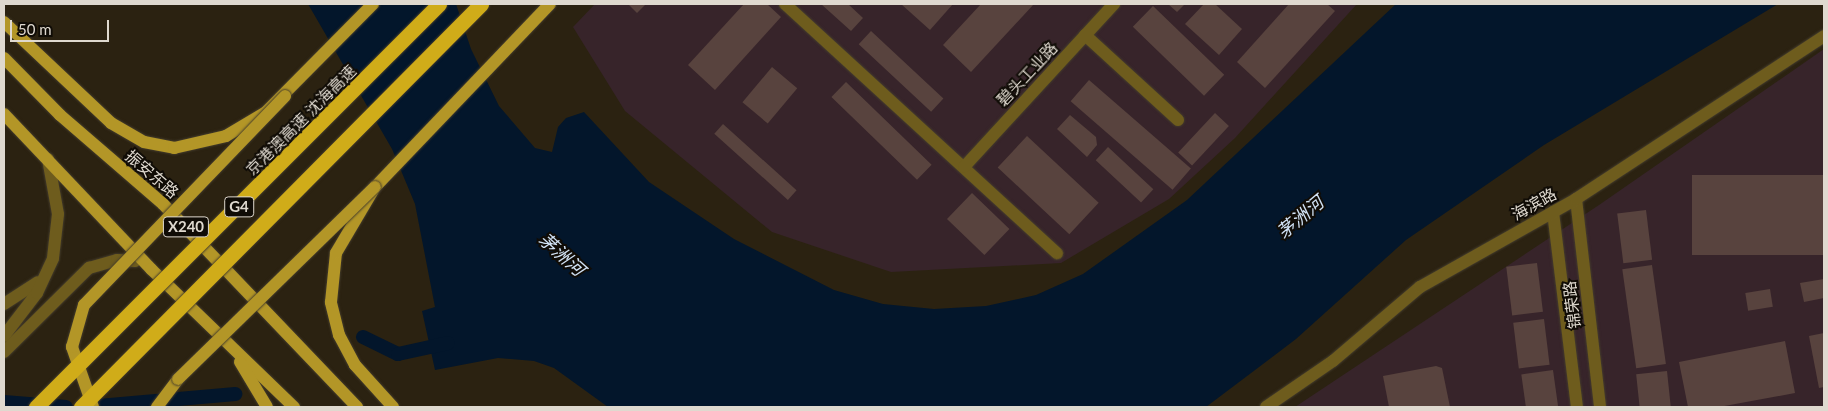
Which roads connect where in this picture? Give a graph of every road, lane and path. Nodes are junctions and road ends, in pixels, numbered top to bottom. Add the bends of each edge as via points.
1 (373, 4) edge
2 (439, 4) edge
3 (481, 4) edge
4 (550, 4) edge
5 (785, 4) edge
6 (1114, 4) edge
7 (4, 22) edge
8 (1085, 35) junction
9 (1824, 36) edge
10 (4, 58) edge
11 (286, 96) junction
12 (4, 114) edge
13 (1178, 120) dead end
14 (48, 158) junction
15 (964, 167) junction
16 (375, 187) junction
17 (1576, 199) junction
18 (1553, 212) junction
19 (1057, 253) dead end
20 (152, 269) junction
21 (48, 271) junction
22 (4, 304) edge
23 (4, 336) edge
24 (228, 343) junction
25 (4, 352) edge
26 (36, 407) edge
27 (80, 407) edge
28 (93, 407) edge
29 (157, 407) edge
30 (267, 407) edge
31 (294, 407) edge
32 (357, 407) edge
33 (393, 407) edge
34 (1266, 407) edge
35 (1577, 407) edge
36 (1600, 407) edge

1 - 11 main road
2 - 26 highway, 京港澳高速 沈海高速 / G4, bridge
3 - 27 highway, G4, bridge
4 - 16 main road
5 - 15 street
6 - 8 street, 碧头工业路
7 - 11 main road, bridge via 90,106 127,134 158,146 192,146 226,136
8 - 13 street
8 - 15 street, 碧头工业路
9 - 17 street, 海滨路
10 - 32 main road, 振安东路 / X240 via 60,115 163,204
11 - 28 main road, bridge via 84,305 72,347
12 - 14 main road
14 - 20 main road
14 - 21 street via 58,214
15 - 19 street
16 - 29 main road, bridge via 178,379
16 - 33 main road, bridge via 336,253 331,302 350,357
17 - 18 street, 海滨路
17 - 36 street, 锦荣路
18 - 34 street, 海滨路 via 1420,287 1333,361
18 - 35 street, 锦荣路
20 - 24 main road
20 - 25 street via 127,260 89,268
21 - 22 street via 27,292
21 - 23 street via 18,322
24 - 30 main road
24 - 31 main road

